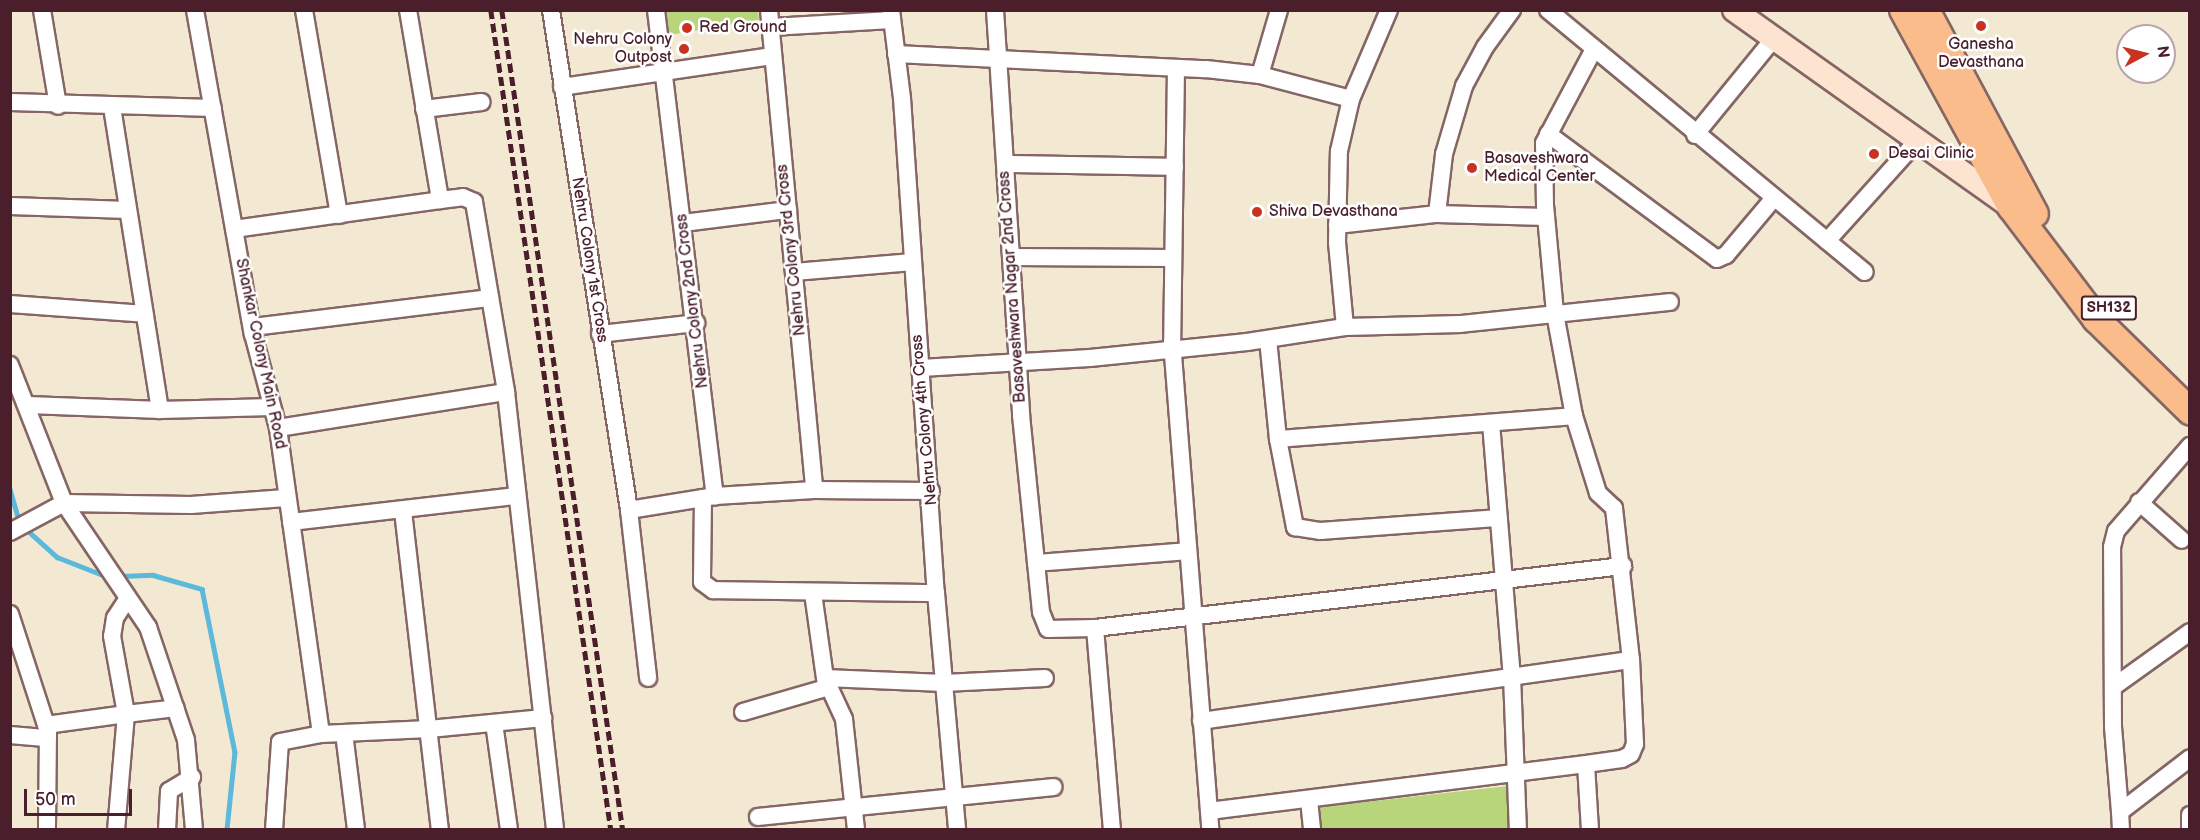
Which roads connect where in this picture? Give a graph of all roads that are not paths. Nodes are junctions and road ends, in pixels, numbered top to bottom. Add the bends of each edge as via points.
1 (42, 10) edge
2 (195, 10) edge
3 (304, 10) edge
4 (408, 10) edge
5 (551, 10) edge
6 (656, 10) edge
7 (995, 10) edge
8 (1279, 10) edge
9 (1389, 10) edge
10 (1512, 10) edge
11 (1548, 10) edge
12 (1734, 10) edge
13 (1903, 10) edge
14 (1926, 10) edge
15 (891, 15) edge
16 (770, 19) edge
17 (1775, 37) junction
18 (1594, 49) junction
19 (896, 54) junction
20 (773, 56) junction
21 (999, 56) junction
22 (1176, 68) junction
23 (664, 73) junction
24 (1260, 75) junction
25 (562, 87) junction
26 (1351, 99) junction
27 (10, 102) edge
28 (482, 102) dead end
29 (58, 106) junction
30 (112, 106) junction
31 (213, 108) junction
32 (424, 109) junction
33 (1548, 134) junction
34 (1695, 135) junction
35 (1916, 142) junction
36 (1991, 153) junction
37 (1006, 164) junction
38 (1174, 167) junction
39 (1774, 198) junction
40 (440, 200) junction
41 (10, 206) edge
42 (2011, 207) junction
43 (128, 210) junction
44 (788, 210) junction
45 (1437, 214) junction
46 (339, 215) junction
47 (1545, 217) junction
48 (2038, 220) junction
49 (683, 223) junction
50 (1337, 225) junction
51 (234, 229) junction
52 (1827, 241) junction
53 (1012, 257) junction
54 (1173, 258) junction
55 (913, 262) junction
56 (794, 272) junction
57 (1865, 272) dead end
58 (490, 298) junction
59 (1670, 302) dead end
60 (10, 304) edge
61 (1555, 313) junction
62 (145, 314) junction
63 (696, 323) junction
64 (253, 327) junction
65 (1345, 327) junction
66 (600, 334) junction
67 (1268, 339) junction
68 (1173, 347) junction
69 (1018, 362) junction
70 (10, 365) edge
71 (921, 368) junction
72 (2190, 387) edge
73 (506, 392) junction
74 (29, 405) junction
75 (272, 407) junction
76 (160, 410) junction
77 (2190, 411) edge
78 (1574, 416) junction
79 (1491, 423) junction
80 (278, 428) junction
81 (1278, 439) junction
82 (2190, 446) edge
83 (814, 490) junction
84 (931, 491) junction
85 (517, 496) junction
86 (709, 497) junction
87 (286, 498) junction
88 (2139, 502) junction
89 (64, 503) junction
90 (629, 510) junction
91 (402, 511) junction
92 (1499, 518) junction
93 (291, 522) junction
94 (18, 528) edge
95 (2182, 540) dead end
96 (1188, 551) junction
97 (1036, 563) junction
98 (1623, 566) junction
99 (1504, 580) junction
100 (813, 592) junction
101 (936, 593) junction
102 (126, 595) junction
103 (10, 614) edge
104 (1192, 616) junction
105 (1095, 628) junction
106 (2190, 632) edge
107 (1631, 660) junction
108 (1512, 676) junction
109 (648, 678) dead end
110 (1045, 678) dead end
111 (827, 683) junction
112 (944, 683) junction
113 (2116, 685) junction
114 (176, 708) junction
115 (742, 712) dead end
116 (126, 714) junction
117 (543, 718) junction
118 (1201, 721) junction
119 (494, 723) junction
120 (429, 729) junction
121 (47, 732) junction
122 (344, 733) junction
123 (321, 734) junction
124 (10, 735) edge
125 (2190, 758) edge
126 (1586, 764) junction
127 (1514, 774) junction
128 (192, 777) junction
129 (1053, 787) dead end
130 (952, 798) junction
131 (1309, 800) junction
132 (854, 808) junction
133 (1209, 811) junction
134 (2120, 812) junction
135 (2190, 815) edge
136 (758, 817) dead end
137 (2190, 829) edge
138 (47, 830) edge
139 (116, 830) edge
140 (167, 830) edge
141 (194, 830) edge
142 (274, 830) edge
143 (356, 830) edge
144 (440, 830) edge
145 (509, 830) edge
146 (555, 830) edge
147 (856, 830) edge
148 (957, 830) edge
149 (1112, 830) edge
150 (1210, 830) edge
151 (1312, 830) edge
152 (1518, 830) edge
153 (1590, 830) edge
154 (2121, 830) edge

1 - 29 street
2 - 31 street, Shankar Colony Main Road
3 - 46 street
4 - 32 street
5 - 25 street, Nehru Colony 1st Cross
6 - 23 street, Nehru Colony 2nd Cross
7 - 21 street, Basaveshwara Nagar 2nd Cross
8 - 24 street
9 - 26 street
10 - 45 street via 1485,47 1464,86 1444,154
11 - 18 street
12 - 17 main road
13 - 36 main road, SH132
14 - 36 main road, SH132
15 - 16 street
15 - 19 street, Nehru Colony 4th Cross
16 - 20 street, Nehru Colony 3rd Cross
17 - 34 street
17 - 35 main road
18 - 33 street
18 - 34 street
19 - 21 street
19 - 55 street, Nehru Colony 4th Cross
20 - 23 street
20 - 44 street, Nehru Colony 3rd Cross
21 - 22 street
21 - 37 street, Basaveshwara Nagar 2nd Cross
22 - 24 street
22 - 38 street
23 - 25 street
23 - 49 street, Nehru Colony 2nd Cross
24 - 26 street
25 - 66 street, Nehru Colony 1st Cross
26 - 50 street via 1339,151
27 - 29 street
28 - 32 street
29 - 30 street
30 - 31 street
30 - 43 street
31 - 51 street, Shankar Colony Main Road
32 - 40 street
33 - 39 street via 1717,259 1726,255
33 - 47 street via 1543,163
34 - 39 street
35 - 42 main road
35 - 52 street
36 - 42 main road, SH132
36 - 48 main road, SH132
37 - 38 street
37 - 53 street, Basaveshwara Nagar 2nd Cross
38 - 54 street
39 - 52 street
40 - 46 street
40 - 58 street via 463,197 476,207
41 - 43 street
42 - 48 main road
42 - 77 main road, SH132 via 2096,319
43 - 62 street
44 - 49 street
44 - 56 street, Nehru Colony 3rd Cross
45 - 47 street
45 - 50 street
46 - 51 street
47 - 61 street
48 - 72 main road, SH132 via 2104,303
49 - 63 street, Nehru Colony 2nd Cross
50 - 65 street
51 - 64 street, Shankar Colony Main Road
52 - 57 street
53 - 54 street
53 - 69 street, Basaveshwara Nagar 2nd Cross
54 - 68 street
55 - 56 street
55 - 71 street, Nehru Colony 4th Cross
56 - 83 street, Nehru Colony 3rd Cross
58 - 64 street
58 - 73 street
59 - 61 street
60 - 62 street
61 - 65 street via 1460,324
61 - 78 street
62 - 76 street
63 - 66 street
63 - 86 street, Nehru Colony 2nd Cross
64 - 75 street, Shankar Colony Main Road
65 - 67 street
66 - 90 street, Nehru Colony 1st Cross
67 - 68 street
67 - 81 street
68 - 69 street
68 - 96 street
69 - 71 street
69 - 97 street, Basaveshwara Nagar 2nd Cross
70 - 74 street
71 - 84 street, Nehru Colony 4th Cross
73 - 80 street
73 - 85 street
74 - 76 street
74 - 89 street
75 - 76 street
75 - 80 street, Shankar Colony Main Road
78 - 79 street
78 - 98 street via 1598,493 1614,508
79 - 81 street
79 - 92 street
80 - 87 street, Shankar Colony Main Road
81 - 92 street via 1295,527 1321,531
82 - 88 street
83 - 84 street
83 - 86 street
84 - 101 street, Nehru Colony 4th Cross
85 - 91 street
85 - 117 street
86 - 90 street
86 - 100 street, Nehru Colony 2nd Cross via 702,582 713,590
87 - 89 street via 191,505
87 - 93 street, Shankar Colony Main Road
88 - 95 street
88 - 113 street via 2116,531 2112,548
89 - 94 street
89 - 102 street
90 - 109 street, Nehru Colony 1st Cross
91 - 93 street
91 - 120 street
92 - 99 street
93 - 123 street, Shankar Colony Main Road
96 - 97 street
96 - 104 street
97 - 105 street, Basaveshwara Nagar 2nd Cross via 1041,612 1048,629
98 - 99 street
98 - 107 street
99 - 104 street
99 - 108 street
100 - 101 street
100 - 111 street
101 - 112 street, Nehru Colony 4th Cross
102 - 114 street via 148,627
102 - 116 street via 112,636
103 - 121 street
104 - 105 street
104 - 118 street
105 - 149 street
106 - 113 street
107 - 108 street
107 - 126 street via 1635,744 1631,754
108 - 118 street
108 - 127 street
110 - 112 street
111 - 112 street
111 - 115 street
111 - 132 street via 844,719
112 - 130 street, Nehru Colony 4th Cross
113 - 134 street via 2114,726
114 - 116 street
114 - 128 street
116 - 121 street
116 - 139 street
117 - 119 street
117 - 146 street
118 - 133 street
119 - 120 street
119 - 145 street
120 - 122 street
120 - 144 street
121 - 124 street
121 - 138 street
122 - 123 street
122 - 143 street
123 - 142 street via 280,742
125 - 134 street
126 - 127 street
126 - 153 street
127 - 131 street
127 - 152 street
128 - 140 street via 169,791
128 - 141 street
129 - 130 street
130 - 132 street
130 - 148 street, Nehru Colony 4th Cross
131 - 133 street
131 - 151 street
132 - 136 street
132 - 147 street
133 - 150 street
134 - 154 street
135 - 137 street

